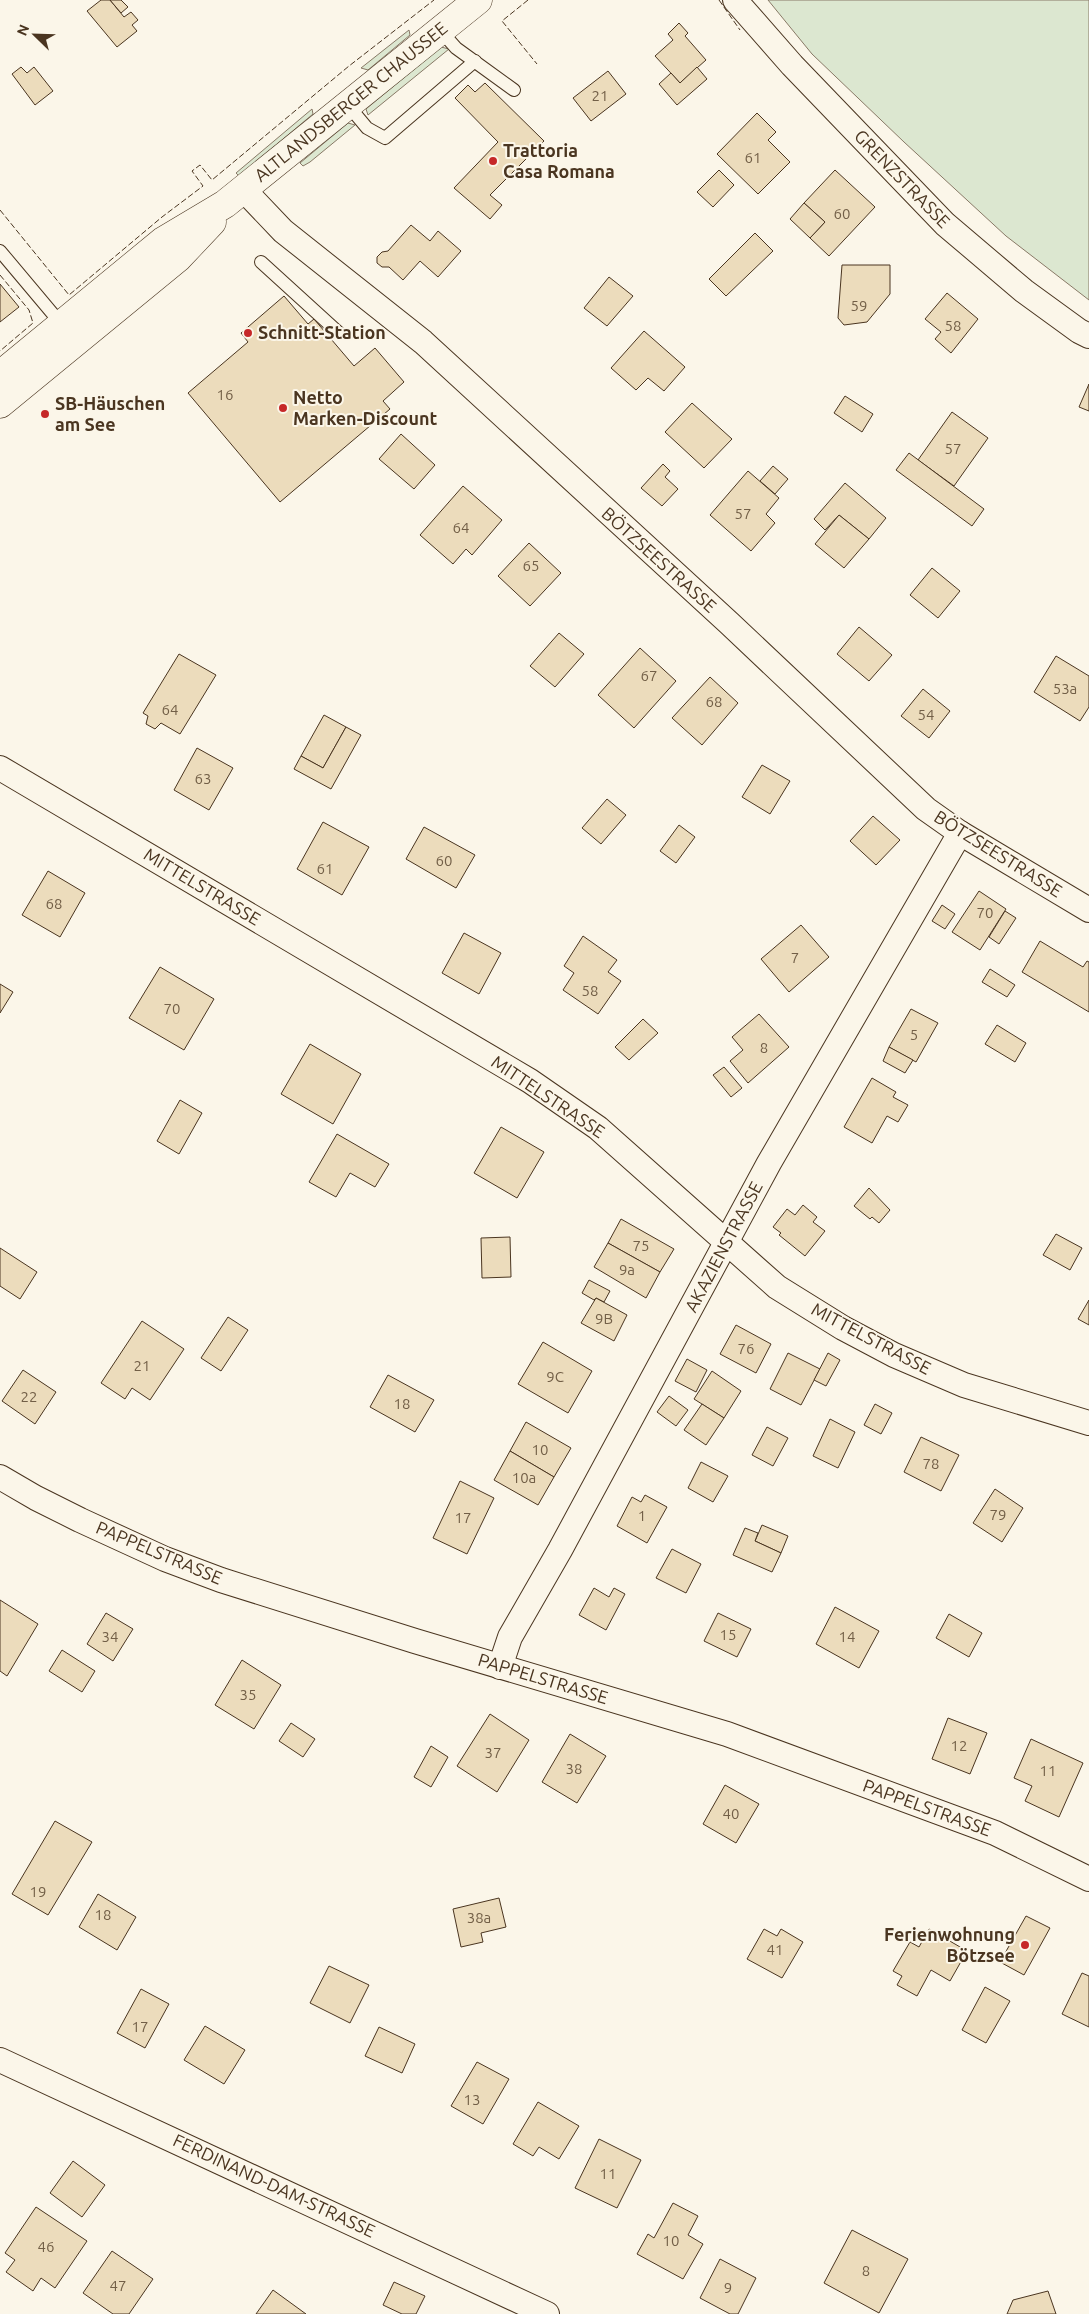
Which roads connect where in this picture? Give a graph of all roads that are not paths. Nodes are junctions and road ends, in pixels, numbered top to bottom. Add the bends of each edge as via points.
1 (478, 0) edge
2 (735, 0) edge
3 (440, 30) junction
4 (475, 61) junction
5 (514, 90) dead end
6 (347, 104) junction
7 (234, 197) junction
8 (0, 251) edge
9 (261, 262) dead end
10 (69, 333) junction
11 (339, 333) dead end
12 (1089, 336) edge
13 (0, 375) edge
14 (0, 404) edge
15 (0, 768) edge
16 (960, 833) junction
17 (1089, 910) edge
18 (726, 1242) junction
19 (1089, 1423) edge
20 (0, 1477) edge
21 (500, 1666) junction
22 (1089, 1879) edge
23 (0, 2060) edge
24 (547, 2314) edge

1 - 3 main road, ALTLANDSBERGER CHAUSSEE
2 - 12 street, GRENZSTRASSE via 792,65 945,224 1024,292
3 - 4 lane via 456,48
3 - 6 main road, ALTLANDSBERGER CHAUSSEE
4 - 5 lane
4 - 6 lane via 385,138 367,128
6 - 7 main road, ALTLANDSBERGER CHAUSSEE
7 - 10 main road, ALTLANDSBERGER CHAUSSEE via 178,258
7 - 16 street, BÖTZSEESTRASSE via 283,230 423,342 926,809
8 - 10 lane
9 - 11 lane
10 - 13 main road, ALTLANDSBERGER CHAUSSEE
10 - 14 main road, ALTLANDSBERGER CHAUSSEE
15 - 18 street, MITTELSTRASSE via 530,1081 598,1128
16 - 17 street, BÖTZSEESTRASSE
16 - 18 street, AKAZIENSTRASSE
18 - 19 street, MITTELSTRASSE via 777,1287 894,1355 964,1386
18 - 21 street, AKAZIENSTRASSE via 510,1637
20 - 21 street, PAPPELSTRASSE via 36,1498 165,1559 221,1580
21 - 22 street, PAPPELSTRASSE via 728,1734 995,1833
23 - 24 street, FERDINAND-DAM-STRASSE

